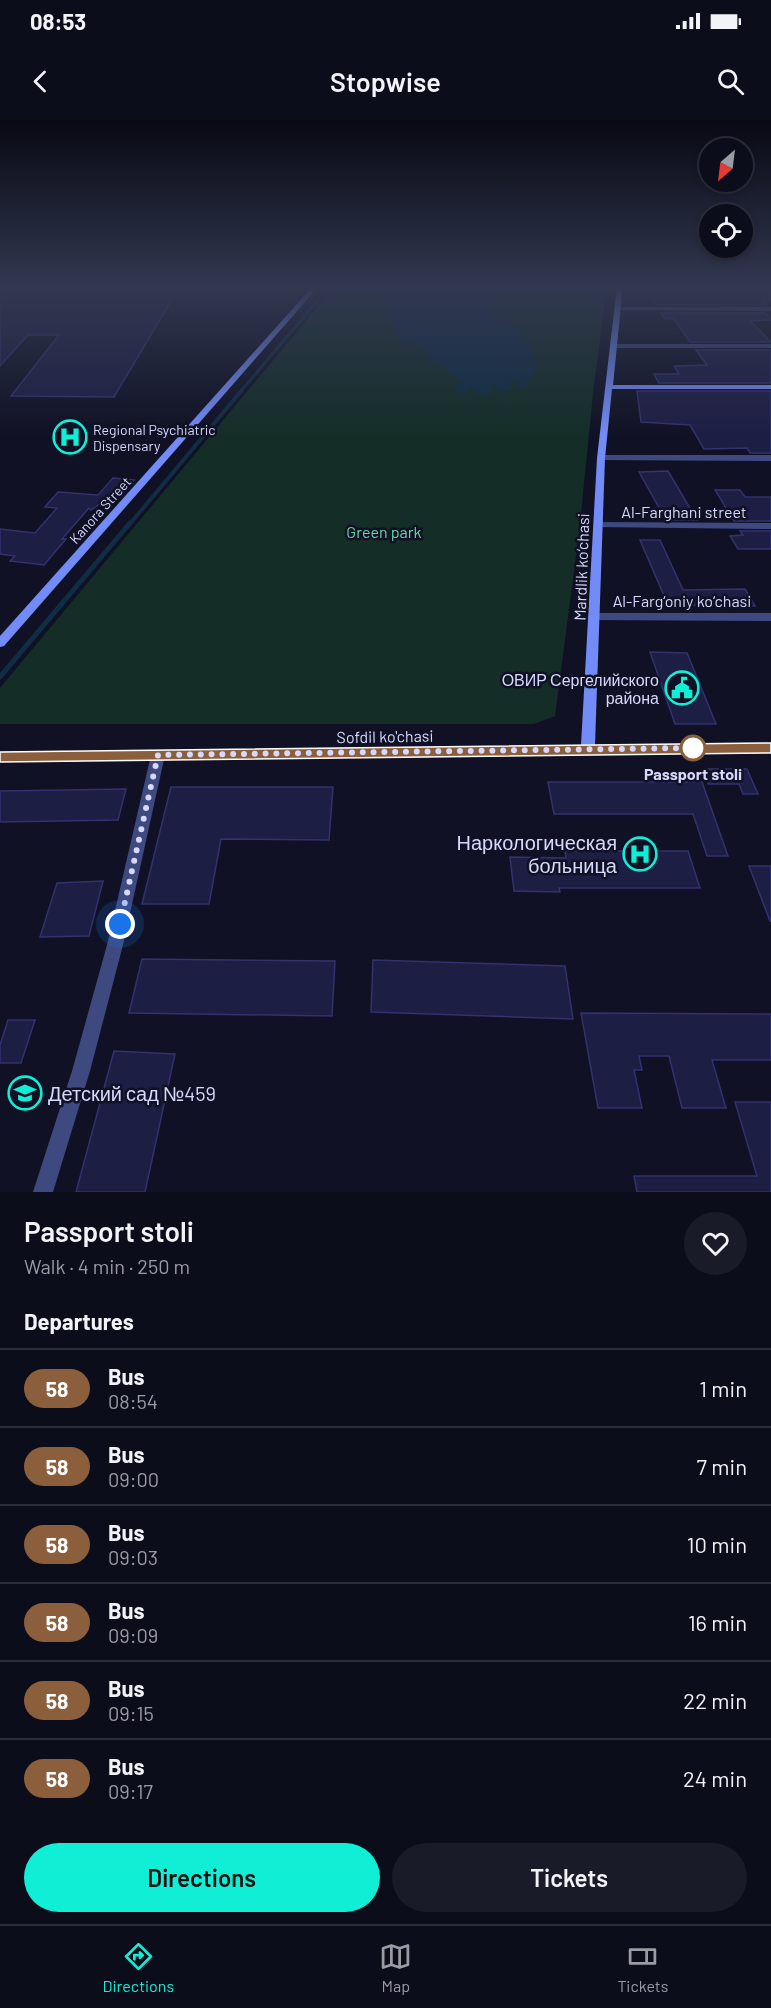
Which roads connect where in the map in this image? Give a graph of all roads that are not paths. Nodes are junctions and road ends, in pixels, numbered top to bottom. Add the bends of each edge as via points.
1 (272, 336) edge
2 (615, 336) edge
3 (614, 346) junction
4 (771, 346) edge
5 (609, 387) junction
6 (771, 387) edge
7 (601, 458) junction
8 (771, 458) edge
9 (597, 525) junction
10 (771, 526) edge
11 (594, 617) junction
12 (771, 617) edge
13 (0, 644) edge
14 (771, 748) edge
15 (588, 749) junction
16 (158, 755) junction
17 (0, 757) edge
18 (43, 1192) edge

1 - 13 street, Kanora Street
2 - 3 street, Mardlik ko‘chasi
3 - 4 street
3 - 5 street, Mardlik ko‘chasi
5 - 6 street
5 - 7 street, Mardlik ko‘chasi
7 - 8 street
7 - 9 street, Mardlik ko‘chasi
9 - 10 street, Al-Farghani street
9 - 11 street, Mardlik ko‘chasi
11 - 12 street, Al-Farg‘oniy ko‘chasi
11 - 15 street, Mardlik ko‘chasi
14 - 15 street, Sofdil ko'chasi
15 - 16 street, Sofdil ko'chasi
16 - 17 street, Sofdil ko'chasi
16 - 18 street via 115,945

